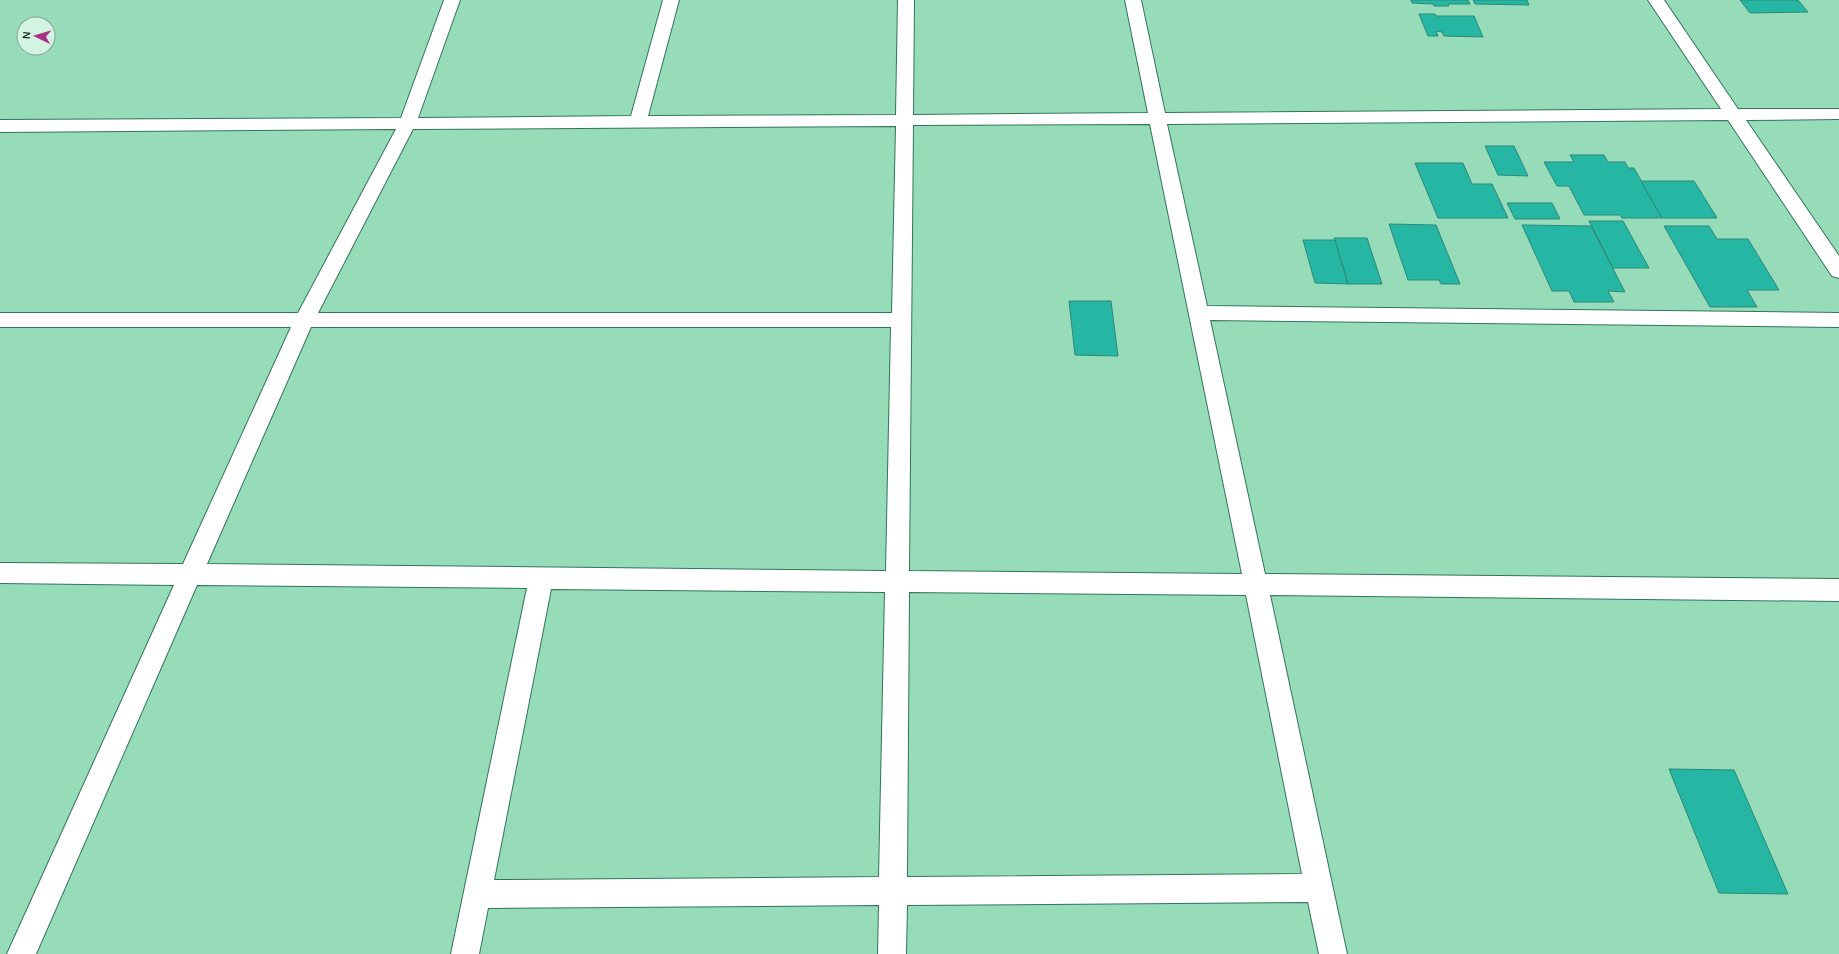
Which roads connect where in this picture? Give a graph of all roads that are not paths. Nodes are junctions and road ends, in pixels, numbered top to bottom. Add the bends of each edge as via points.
1 (452, 0) edge
2 (671, 0) edge
3 (906, 0) edge
4 (1133, 0) edge
5 (1656, 0) edge
6 (1839, 114) edge
7 (1733, 115) junction
8 (1158, 118) junction
9 (904, 120) junction
10 (638, 122) junction
11 (408, 123) junction
12 (0, 126) edge
13 (1839, 270) edge
14 (1199, 313) junction
15 (0, 320) edge
16 (304, 320) junction
17 (901, 320) junction
18 (1839, 320) edge
19 (0, 573) edge
20 (190, 574) junction
21 (541, 578) junction
22 (897, 581) junction
23 (1256, 584) junction
24 (1839, 590) edge
25 (1320, 888) junction
26 (893, 891) junction
27 (477, 894) junction
28 (21, 954) edge
29 (465, 954) edge
30 (892, 954) edge
31 (1333, 954) edge

1 - 11 street
2 - 10 street
3 - 9 street
4 - 8 street
5 - 7 street
6 - 7 street
7 - 8 street
7 - 13 street
8 - 9 street
8 - 14 street
9 - 10 street
9 - 17 street
10 - 11 street
11 - 12 street
11 - 16 street
14 - 18 street
14 - 23 street
15 - 16 street
16 - 17 street
16 - 20 street
17 - 22 street
19 - 20 street
20 - 21 street
20 - 28 street
21 - 22 street
21 - 27 street
22 - 23 street
22 - 26 street
23 - 24 street
23 - 25 street
25 - 26 street
25 - 31 street
26 - 27 street
26 - 30 street
27 - 29 street

